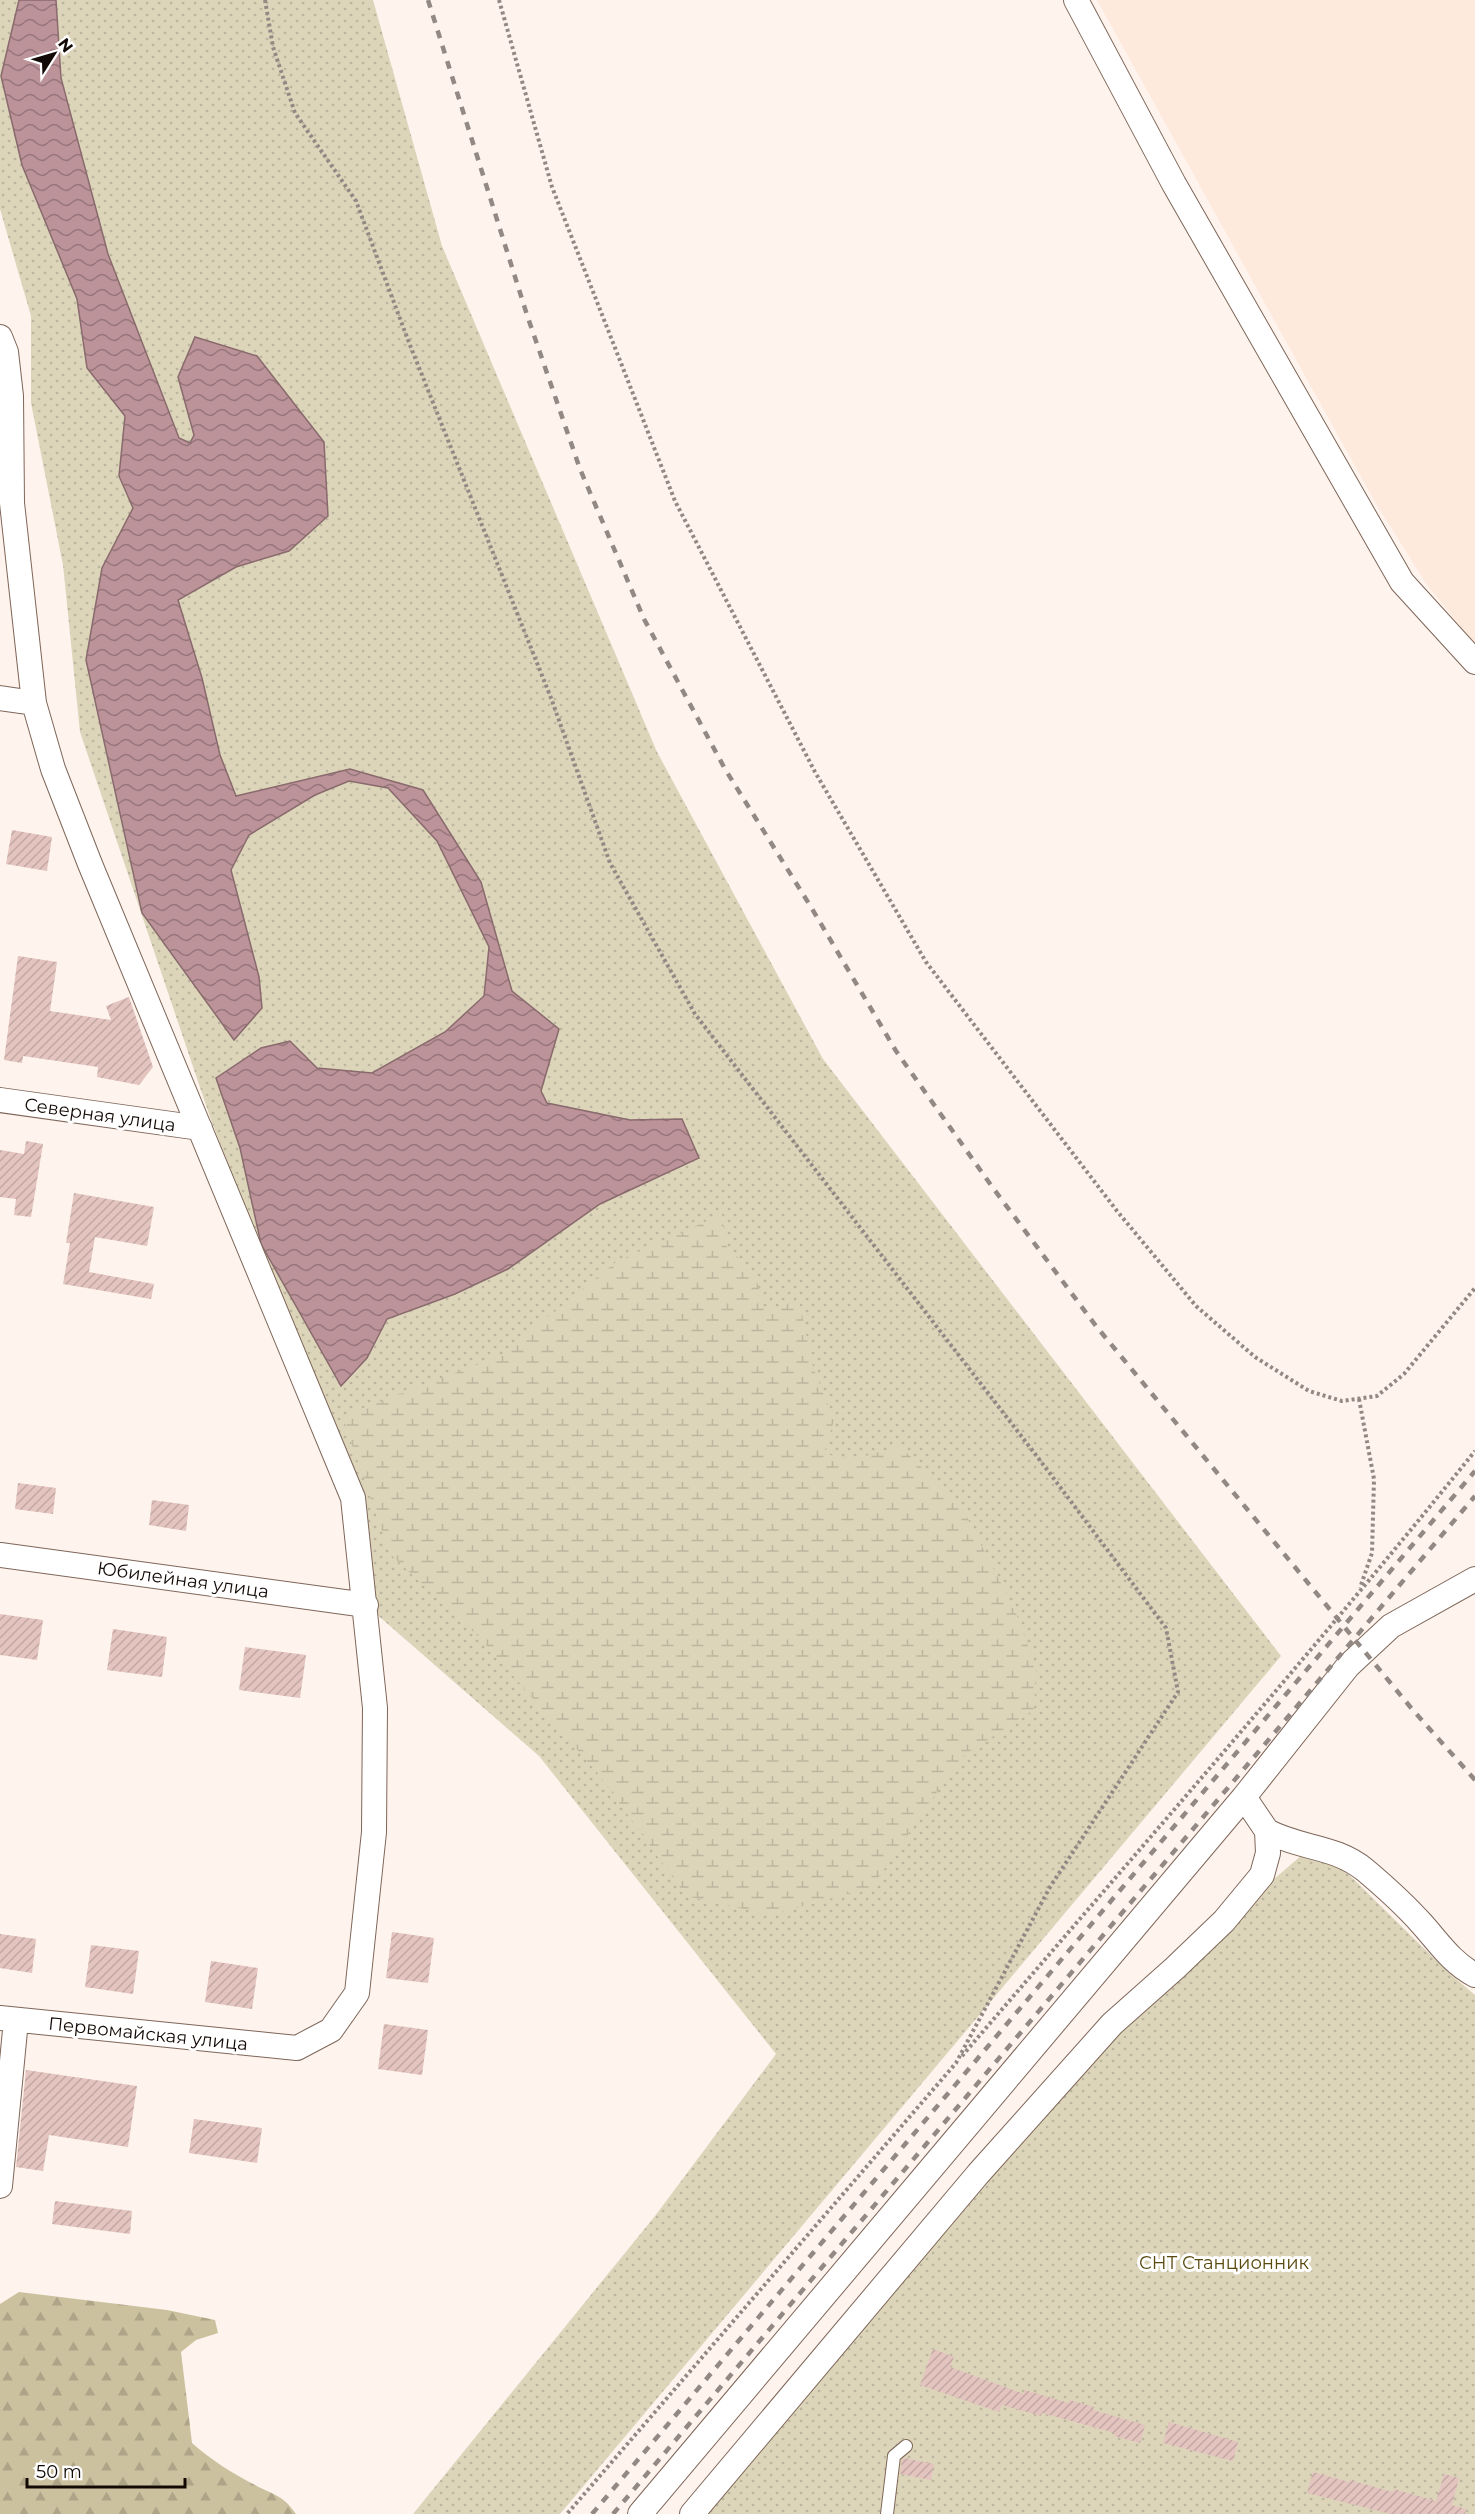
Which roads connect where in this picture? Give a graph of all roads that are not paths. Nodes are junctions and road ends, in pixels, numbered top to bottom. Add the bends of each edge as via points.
1 (1076, 0) edge
2 (0, 336) edge
3 (1475, 662) edge
4 (0, 698) edge
5 (34, 703) junction
6 (0, 1101) edge
7 (200, 1128) junction
8 (0, 1555) edge
9 (1475, 1579) edge
10 (366, 1605) junction
11 (1244, 1797) junction
12 (1267, 1831) junction
13 (1475, 1975) edge
14 (8, 2019) edge
15 (0, 2186) edge
16 (906, 2446) dead end
17 (640, 2514) edge
18 (692, 2514) edge
19 (887, 2514) edge

1 - 3 street via 1174,184 1402,582
2 - 5 street via 6,352 12,503
4 - 5 street
5 - 7 street via 52,769
6 - 7 street, Северная улица
7 - 10 street via 353,1498
8 - 10 street, Юбилейная улица
9 - 11 street via 1391,1626 1348,1666
10 - 14 street, Первомайская улица via 375,1708 374,1832 357,1993 331,2030 297,2048
11 - 12 street
11 - 17 street
12 - 13 street via 1284,1840 1337,1852 1364,1869 1421,1923 1448,1955
12 - 18 street via 1268,1853 1262,1875 1224,1921 1104,2033 978,2174
14 - 15 street
16 - 19 lane via 894,2456

